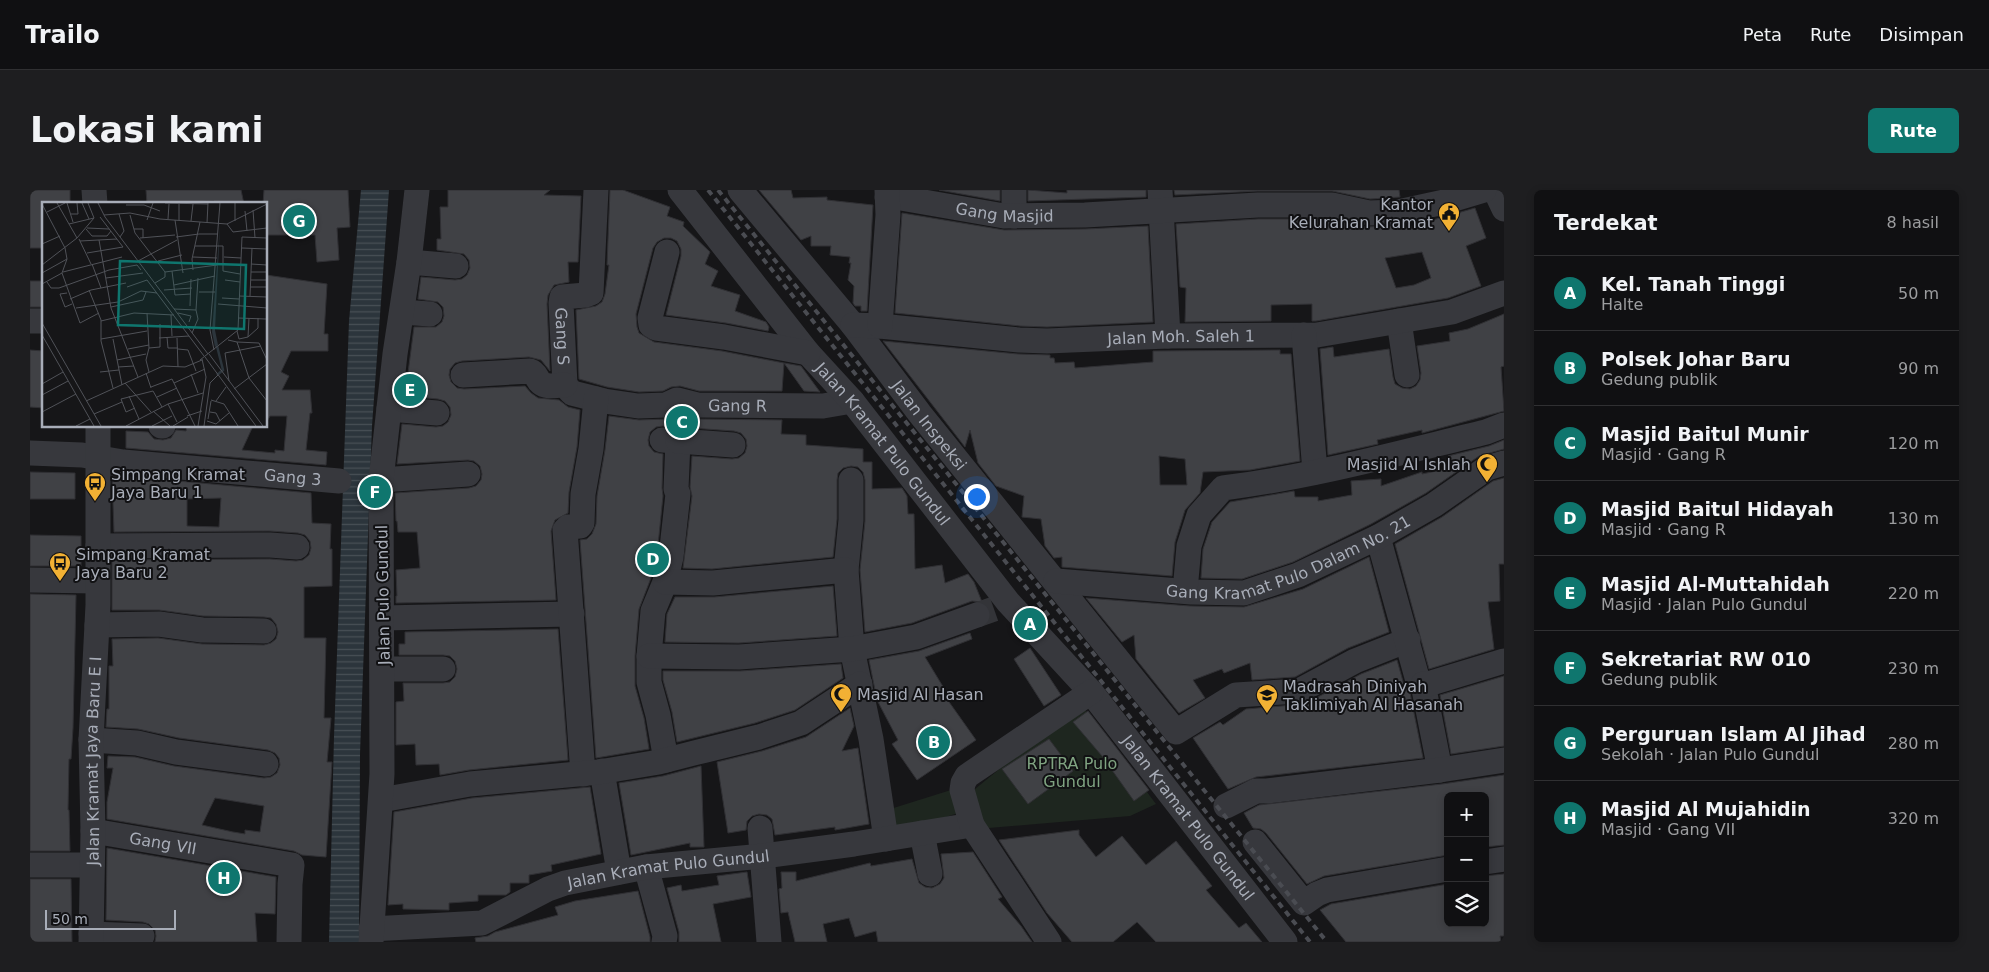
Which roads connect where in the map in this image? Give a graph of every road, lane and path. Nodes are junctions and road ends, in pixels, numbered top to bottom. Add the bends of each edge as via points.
1 (417, 190) edge
2 (596, 190) edge
3 (680, 190) edge
4 (1014, 190) edge
5 (1484, 190) edge
6 (1495, 190) edge
7 (750, 193) edge
8 (887, 194) edge
9 (1161, 200) edge
10 (1504, 209) edge
11 (1014, 216) junction
12 (667, 252) dead end
13 (409, 262) junction
14 (456, 266) dead end
15 (1504, 293) edge
16 (402, 312) junction
17 (430, 314) dead end
18 (1399, 321) junction
19 (853, 326) junction
20 (880, 326) junction
21 (1304, 335) junction
22 (1168, 336) junction
23 (808, 353) junction
24 (1407, 375) dead end
25 (463, 376) dead end
26 (565, 385) junction
27 (596, 399) junction
28 (852, 401) junction
29 (389, 409) junction
30 (437, 412) dead end
31 (1504, 426) edge
32 (98, 428) edge
33 (733, 445) dead end
34 (30, 453) edge
35 (98, 457) junction
36 (1504, 463) edge
37 (1316, 472) junction
38 (468, 474) dead end
39 (382, 480) junction
40 (851, 480) dead end
41 (339, 481) dead end
42 (1378, 537) junction
43 (98, 546) junction
44 (297, 547) dead end
45 (846, 570) junction
46 (30, 580) edge
47 (97, 580) junction
48 (1056, 581) junction
49 (665, 582) junction
50 (1185, 592) junction
51 (993, 609) junction
52 (572, 614) junction
53 (383, 618) junction
54 (97, 625) junction
55 (264, 631) dead end
56 (1408, 640) junction
57 (852, 649) junction
58 (648, 656) junction
59 (1504, 661) edge
60 (383, 669) junction
61 (443, 669) dead end
62 (860, 684) junction
63 (1423, 684) junction
64 (1090, 692) junction
65 (92, 740) junction
66 (666, 760) junction
67 (1504, 760) edge
68 (266, 764) dead end
69 (1440, 770) junction
70 (593, 773) junction
71 (381, 800) junction
72 (1226, 806) dead end
73 (972, 825) junction
74 (93, 832) junction
75 (885, 833) junction
76 (922, 833) junction
77 (1255, 842) dead end
78 (774, 846) junction
79 (1504, 859) edge
80 (1489, 861) edge
81 (30, 865) edge
82 (92, 865) junction
83 (623, 866) junction
84 (1444, 870) edge
85 (930, 874) dead end
86 (372, 925) edge
87 (142, 936) dead end
88 (91, 938) edge
89 (289, 942) edge
90 (664, 942) edge
91 (769, 942) edge
92 (1049, 942) edge
93 (1285, 942) edge

1 - 13 street, Jalan Pulo Gundul
2 - 26 street, Gang S via 591,293 562,297
3 - 23 street, Jalan Kramat Pulo Gundul
4 - 11 street
5 - 9 street, Gang Masjid via 1398,212 1369,213 1332,205
6 - 10 street
7 - 19 street, Jalan Inspeksi
8 - 11 street, Gang Masjid
8 - 20 street, Gang Masjid
9 - 11 street, Gang Masjid via 1077,216
9 - 22 street
12 - 23 street via 651,325
13 - 14 street
13 - 16 street, Jalan Pulo Gundul
15 - 18 street, Jalan Moh. Saleh 1 via 1452,312
16 - 17 street
16 - 29 street, Jalan Pulo Gundul
18 - 21 street, Jalan Moh. Saleh 1
18 - 24 street
19 - 20 street, Jalan Moh. Saleh 1
19 - 48 street, Jalan Inspeksi
20 - 22 street, Jalan Moh. Saleh 1 via 1047,341
21 - 22 street, Jalan Moh. Saleh 1
21 - 37 street
23 - 28 street, Jalan Kramat Pulo Gundul
25 - 26 street via 530,371 541,384
26 - 27 street, Gang S via 572,393
27 - 28 street, Gang R via 638,406 666,405 677,400 698,405 823,406
27 - 52 street via 582,494 582,523 565,530
28 - 51 street, Jalan Kramat Pulo Gundul
29 - 30 street
29 - 39 street, Jalan Pulo Gundul
31 - 37 street
32 - 35 street, Jalan Kramat Jaya Baru E I
33 - 49 street via 670,441 675,525
34 - 35 street, Gang 3
35 - 41 street, Gang 3
35 - 43 street, Jalan Kramat Jaya Baru E I
36 - 42 street, Gang Kramat Pulo Dalam No. 21 via 1487,468 1434,505
37 - 50 street via 1223,488 1199,515 1189,546
38 - 39 street
39 - 53 street, Jalan Pulo Gundul
40 - 45 street
42 - 50 street, Gang Kramat Pulo Dalam No. 21 via 1298,575 1244,593
42 - 56 street
43 - 44 street
43 - 47 street, Jalan Kramat Jaya Baru E I
45 - 49 street via 713,583
45 - 57 street
46 - 47 street
47 - 54 street, Jalan Kramat Jaya Baru E I
48 - 50 street, Gang Kramat Pulo Dalam No. 21
48 - 56 street, Jalan Inspeksi via 1176,732 1236,695 1299,691 1355,661
49 - 58 street via 653,611
51 - 57 street via 916,637
51 - 64 street, Jalan Kramat Pulo Gundul
52 - 53 street
52 - 70 street via 576,700
53 - 60 street, Jalan Pulo Gundul
54 - 55 street via 158,624 202,630
54 - 65 street, Jalan Kramat Jaya Baru E I
56 - 63 street via 1418,681
57 - 58 street via 739,656
57 - 62 street
58 - 66 street via 649,682
59 - 63 street
60 - 61 street
60 - 71 street, Jalan Pulo Gundul
62 - 66 street via 801,723 760,737
62 - 75 street
63 - 69 street
64 - 73 street via 967,776 962,790
64 - 93 street, Jalan Kramat Pulo Gundul
65 - 68 street via 137,743 176,752
65 - 74 street, Jalan Kramat Jaya Baru E I
66 - 70 street
67 - 69 street
69 - 72 street via 1256,790
70 - 71 street via 470,784
70 - 83 street
71 - 86 street, Jalan Pulo Gundul
73 - 76 street, Jalan Kramat Pulo Gundul
73 - 92 street
74 - 82 street, Jalan Kramat Jaya Baru E I
74 - 89 street, Gang VII via 292,865
75 - 76 street, Jalan Kramat Pulo Gundul
75 - 78 street, Jalan Kramat Pulo Gundul
76 - 85 street
77 - 84 street via 1304,903 1327,890
78 - 83 street, Jalan Kramat Pulo Gundul
78 - 91 street
79 - 80 street
81 - 82 street
82 - 88 street, Jalan Kramat Jaya Baru E I
83 - 86 street, Jalan Kramat Pulo Gundul via 511,902 468,912
83 - 90 street via 665,936
87 - 88 street

